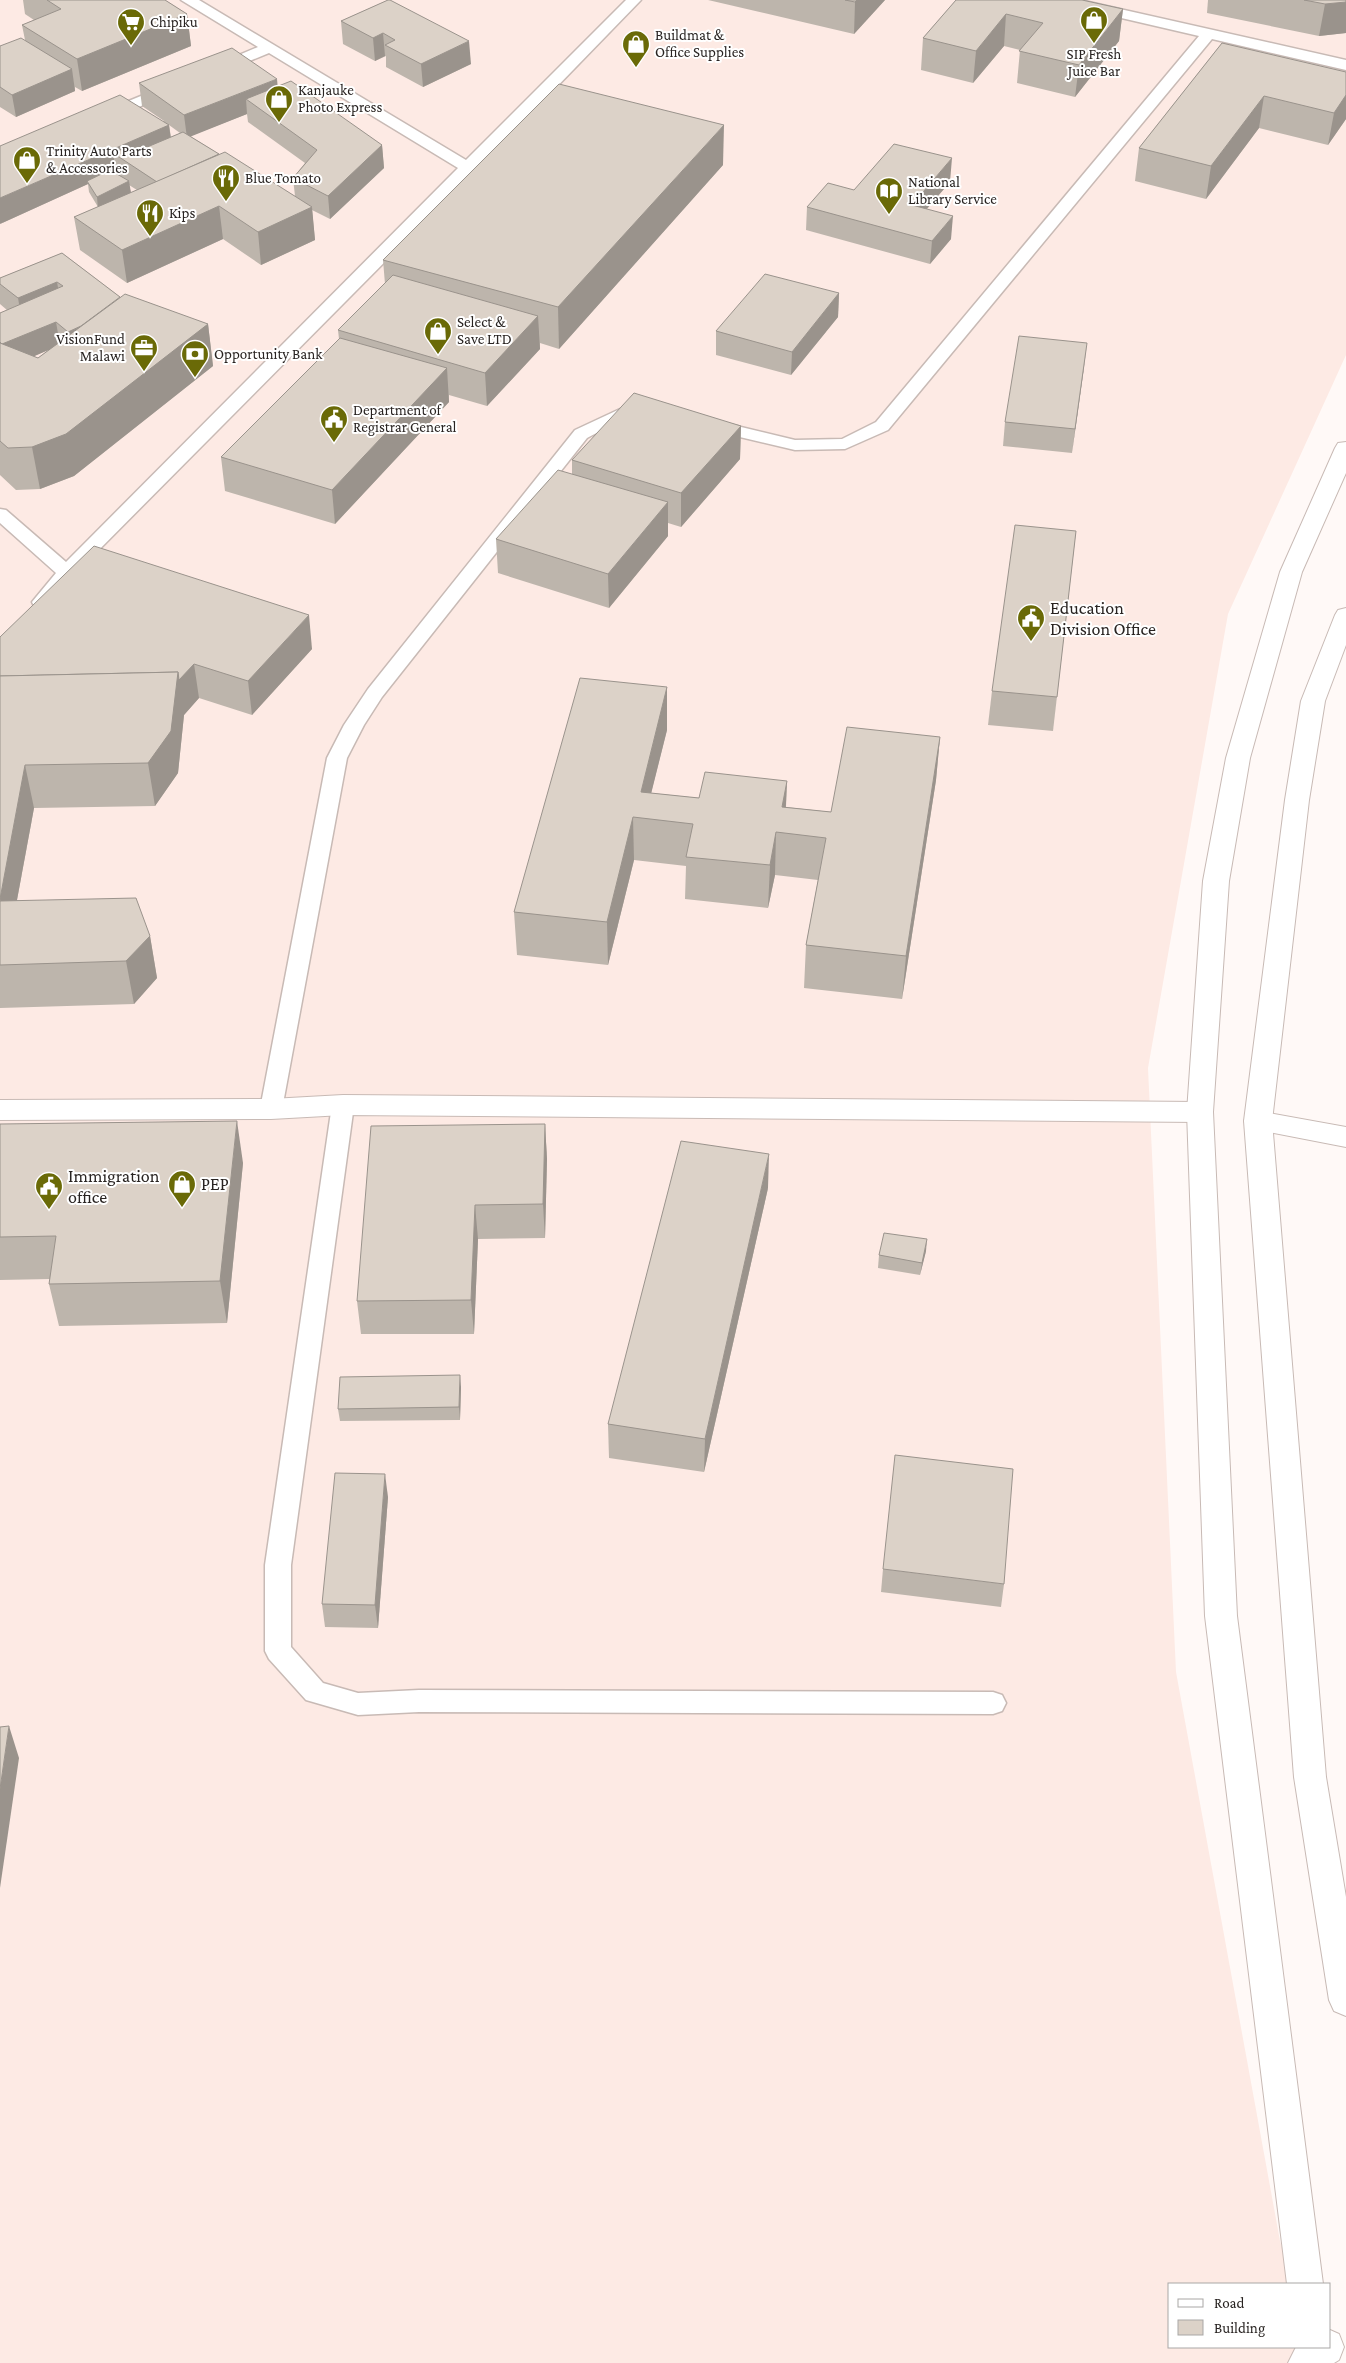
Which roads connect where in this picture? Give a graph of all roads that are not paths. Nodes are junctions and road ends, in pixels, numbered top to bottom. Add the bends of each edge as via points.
1 (188, 0) edge
2 (634, 0) edge
3 (1061, 0) edge
4 (1208, 34) junction
5 (270, 47) junction
6 (1346, 65) edge
7 (207, 73) edge
8 (180, 85) edge
9 (90, 122) edge
10 (470, 168) junction
11 (654, 414) edge
12 (699, 422) edge
13 (1346, 448) edge
14 (0, 514) edge
15 (66, 572) junction
16 (30, 614) edge
17 (1346, 615) edge
18 (343, 1105) junction
19 (271, 1109) junction
20 (0, 1110) edge
21 (1200, 1112) junction
22 (1258, 1121) junction
23 (1346, 1137) edge
24 (993, 1703) dead end
25 (1346, 2000) edge
26 (1305, 2283) edge
27 (1346, 2335) edge
28 (1331, 2344) edge

1 - 5 lane
2 - 10 lane
3 - 4 lane
4 - 6 lane
4 - 12 lane via 882,426 845,444 795,446
5 - 7 lane
5 - 10 lane
8 - 9 lane
10 - 15 lane
11 - 19 lane via 620,414 581,434 375,693 354,726 337,758
13 - 21 main road via 1291,572 1238,758 1216,881
14 - 15 lane
15 - 16 lane
17 - 22 main road via 1313,701 1297,800
18 - 19 main road
18 - 21 main road
18 - 24 lane via 278,1565 278,1651 315,1692 358,1704 420,1701
19 - 20 main road
21 - 26 main road via 1221,1616
22 - 23 main road
22 - 25 main road via 1310,1777
27 - 28 main road

